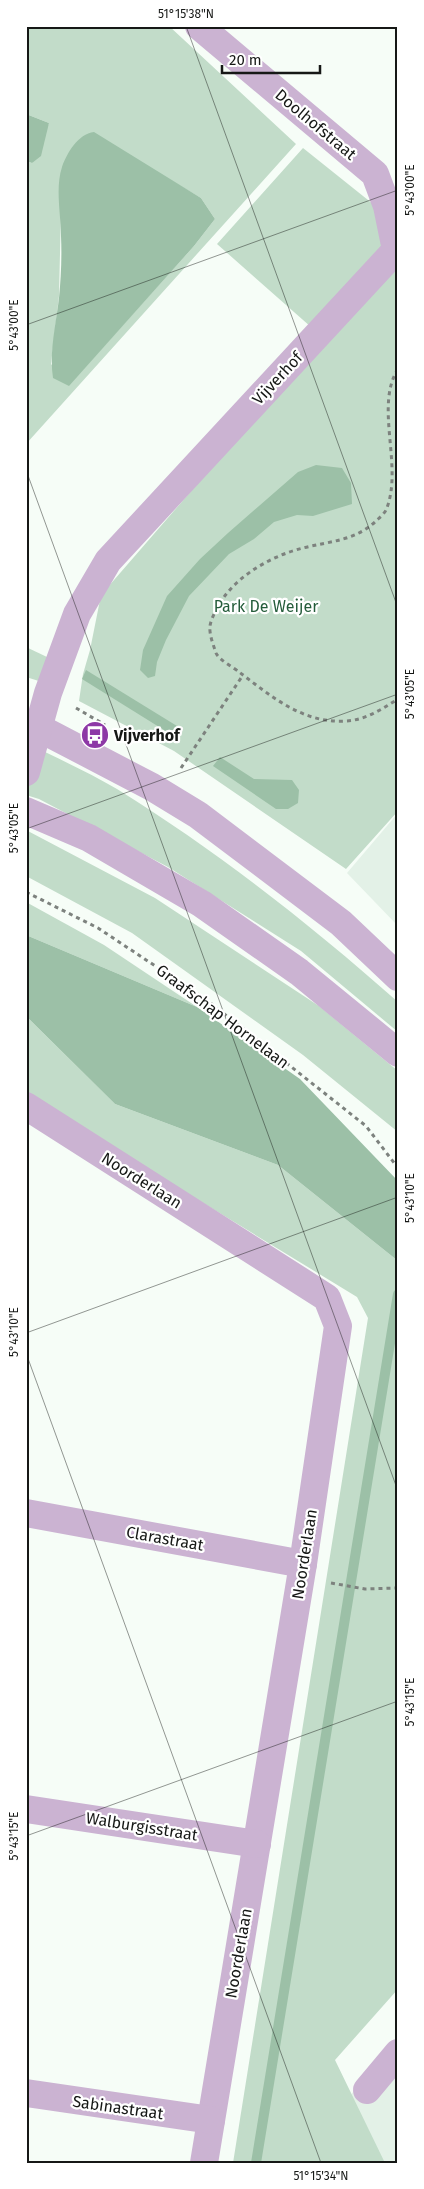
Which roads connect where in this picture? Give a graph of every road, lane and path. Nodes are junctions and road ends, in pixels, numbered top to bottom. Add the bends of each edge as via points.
1 (199, 26) edge
2 (392, 205) edge
3 (398, 369) edge
4 (243, 675) junction
5 (398, 699) edge
6 (33, 726) edge
7 (181, 768) dead end
8 (26, 772) edge
9 (26, 811) edge
10 (26, 892) edge
11 (398, 977) edge
12 (398, 1053) edge
13 (26, 1106) edge
14 (398, 1168) edge
15 (26, 1513) edge
16 (303, 1564) junction
17 (330, 1583) dead end
18 (398, 1588) edge
19 (26, 1808) edge
20 (257, 1844) junction
21 (398, 2053) edge
22 (367, 2090) dead end
23 (26, 2093) edge
24 (210, 2120) junction
25 (204, 2163) edge

1 - 2 street, Doolhofstraat via 375,174
2 - 6 street, Vijverhof via 396,250 108,561 77,614
3 - 4 path via 388,398 392,480 386,511 354,538 302,548 270,560 241,580 222,599 210,627 217,655
4 - 5 path via 281,704 323,720 347,721 371,715
4 - 7 path
6 - 8 street
6 - 11 street via 198,815 341,922
9 - 12 street via 89,838 202,904 299,972
10 - 14 path, Graafschap Hornelaan via 98,928 208,1001 366,1126
13 - 16 street, Noorderlaan via 328,1298 338,1326
15 - 16 street, Clarastraat
16 - 20 street, Noorderlaan
17 - 18 path via 365,1589
19 - 20 street, Walburgisstraat
20 - 24 street, Noorderlaan
21 - 22 street
23 - 24 street, Sabinastraat
24 - 25 street, Noorderlaan

